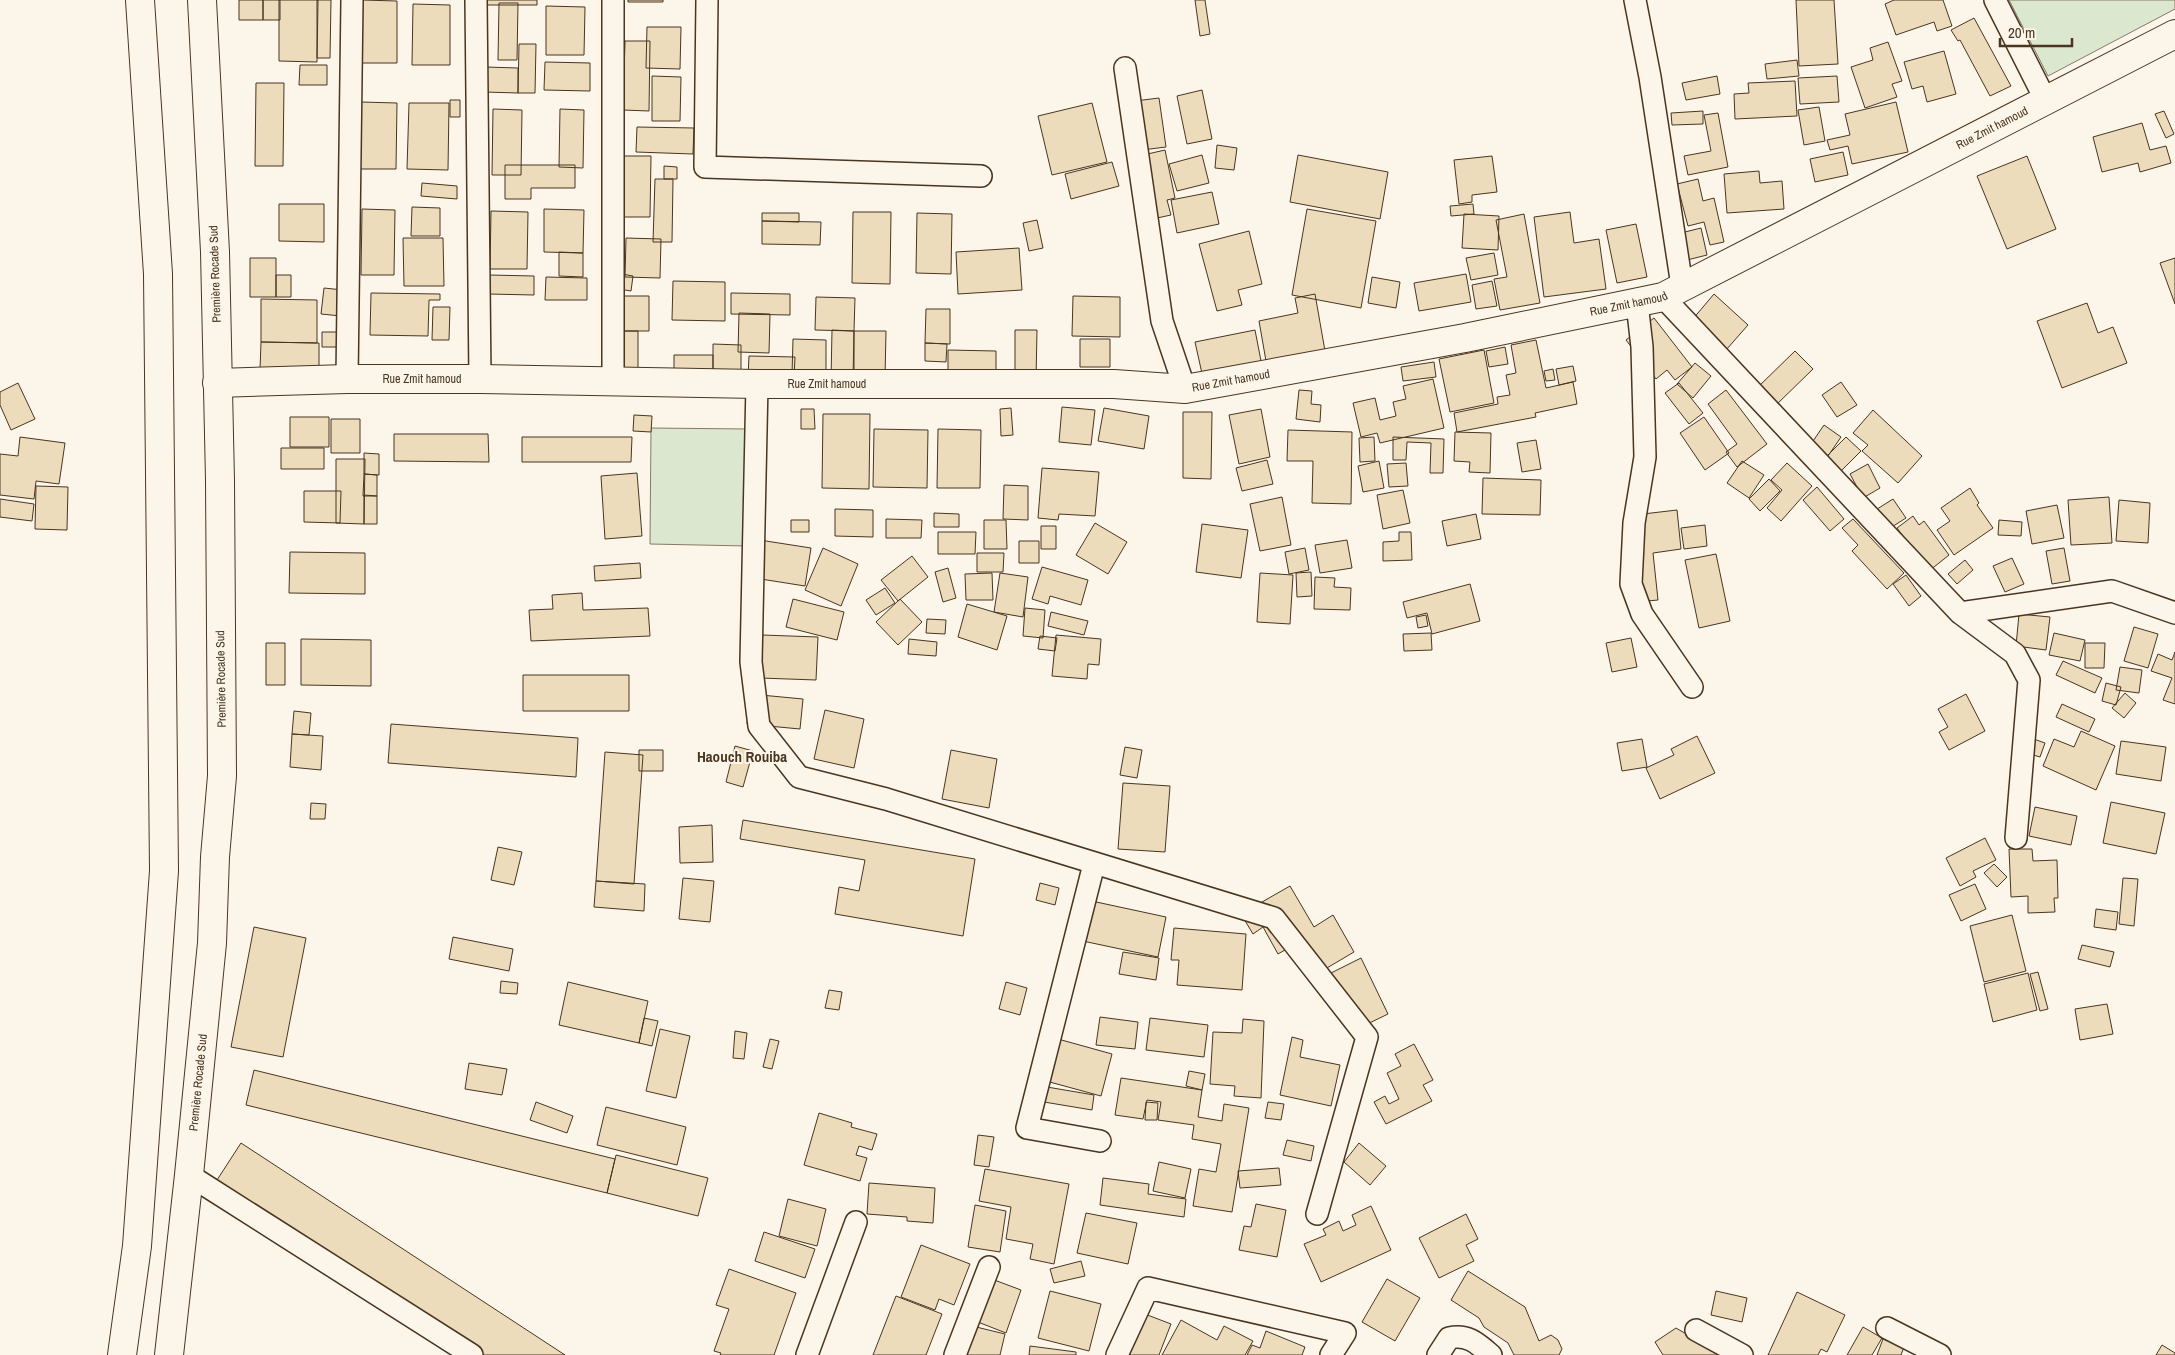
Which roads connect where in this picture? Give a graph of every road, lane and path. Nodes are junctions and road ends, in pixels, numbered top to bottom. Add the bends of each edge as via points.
1 (140, 0) edge
2 (202, 0) edge
3 (352, 0) edge
4 (476, 0) edge
5 (613, 0) edge
6 (707, 0) edge
7 (1635, 0) edge
8 (1995, 0) edge
9 (2175, 34) edge
10 (1125, 68) dead end
11 (2046, 100) junction
12 (981, 176) dead end
13 (1661, 295) junction
14 (347, 379) junction
15 (480, 379) junction
16 (613, 381) junction
17 (217, 383) junction
18 (757, 384) junction
19 (1185, 389) junction
20 (1960, 613) junction
21 (2175, 613) edge
22 (1692, 687) dead end
23 (2016, 838) dead end
24 (1094, 864) junction
25 (1100, 1141) dead end
26 (189, 1174) junction
27 (1317, 1214) dead end
28 (856, 1222) dead end
29 (989, 1267) dead end
30 (1887, 1328) dead end
31 (1696, 1330) dead end
32 (1912, 1349) edge
33 (122, 1355) edge
34 (169, 1355) edge
35 (472, 1355) edge
36 (807, 1355) edge
37 (955, 1355) edge
38 (1117, 1355) edge
39 (1331, 1355) edge
40 (1438, 1355) edge
41 (1491, 1355) edge
42 (1742, 1355) edge
43 (1940, 1355) edge

1 - 33 main road via 158,274 164,870 136,1246
2 - 17 main road, Première Rocade Sud via 215,252
3 - 14 street
4 - 15 street
5 - 16 street
6 - 12 street via 705,167
7 - 13 street via 1650,77
8 - 11 street
9 - 11 main road, Rue Zmit hamoud
10 - 19 street via 1162,321
11 - 13 main road, Rue Zmit hamoud
13 - 19 main road, Rue Zmit hamoud via 1465,338
13 - 20 street
13 - 22 street via 1642,347 1645,457 1634,523 1631,584 1642,614
14 - 15 main road, Rue Zmit hamoud
14 - 17 main road, Rue Zmit hamoud
15 - 16 main road, Rue Zmit hamoud
16 - 18 main road, Rue Zmit hamoud
17 - 26 main road, Première Rocade Sud via 222,776 212,943
18 - 19 main road, Rue Zmit hamoud via 1114,384
18 - 24 street via 751,662 760,726 799,777 886,800
20 - 21 street via 2112,591
20 - 23 street via 2015,654 2029,680
24 - 25 street via 1027,1128
24 - 27 street via 1274,918 1367,1037
26 - 34 main road, Première Rocade Sud
26 - 35 street
28 - 36 street
29 - 37 street
30 - 32 street
31 - 42 street
32 - 43 street
38 - 39 street via 1148,1288 1345,1333
40 - 41 street via 1449,1338 1459,1336 1474,1340

